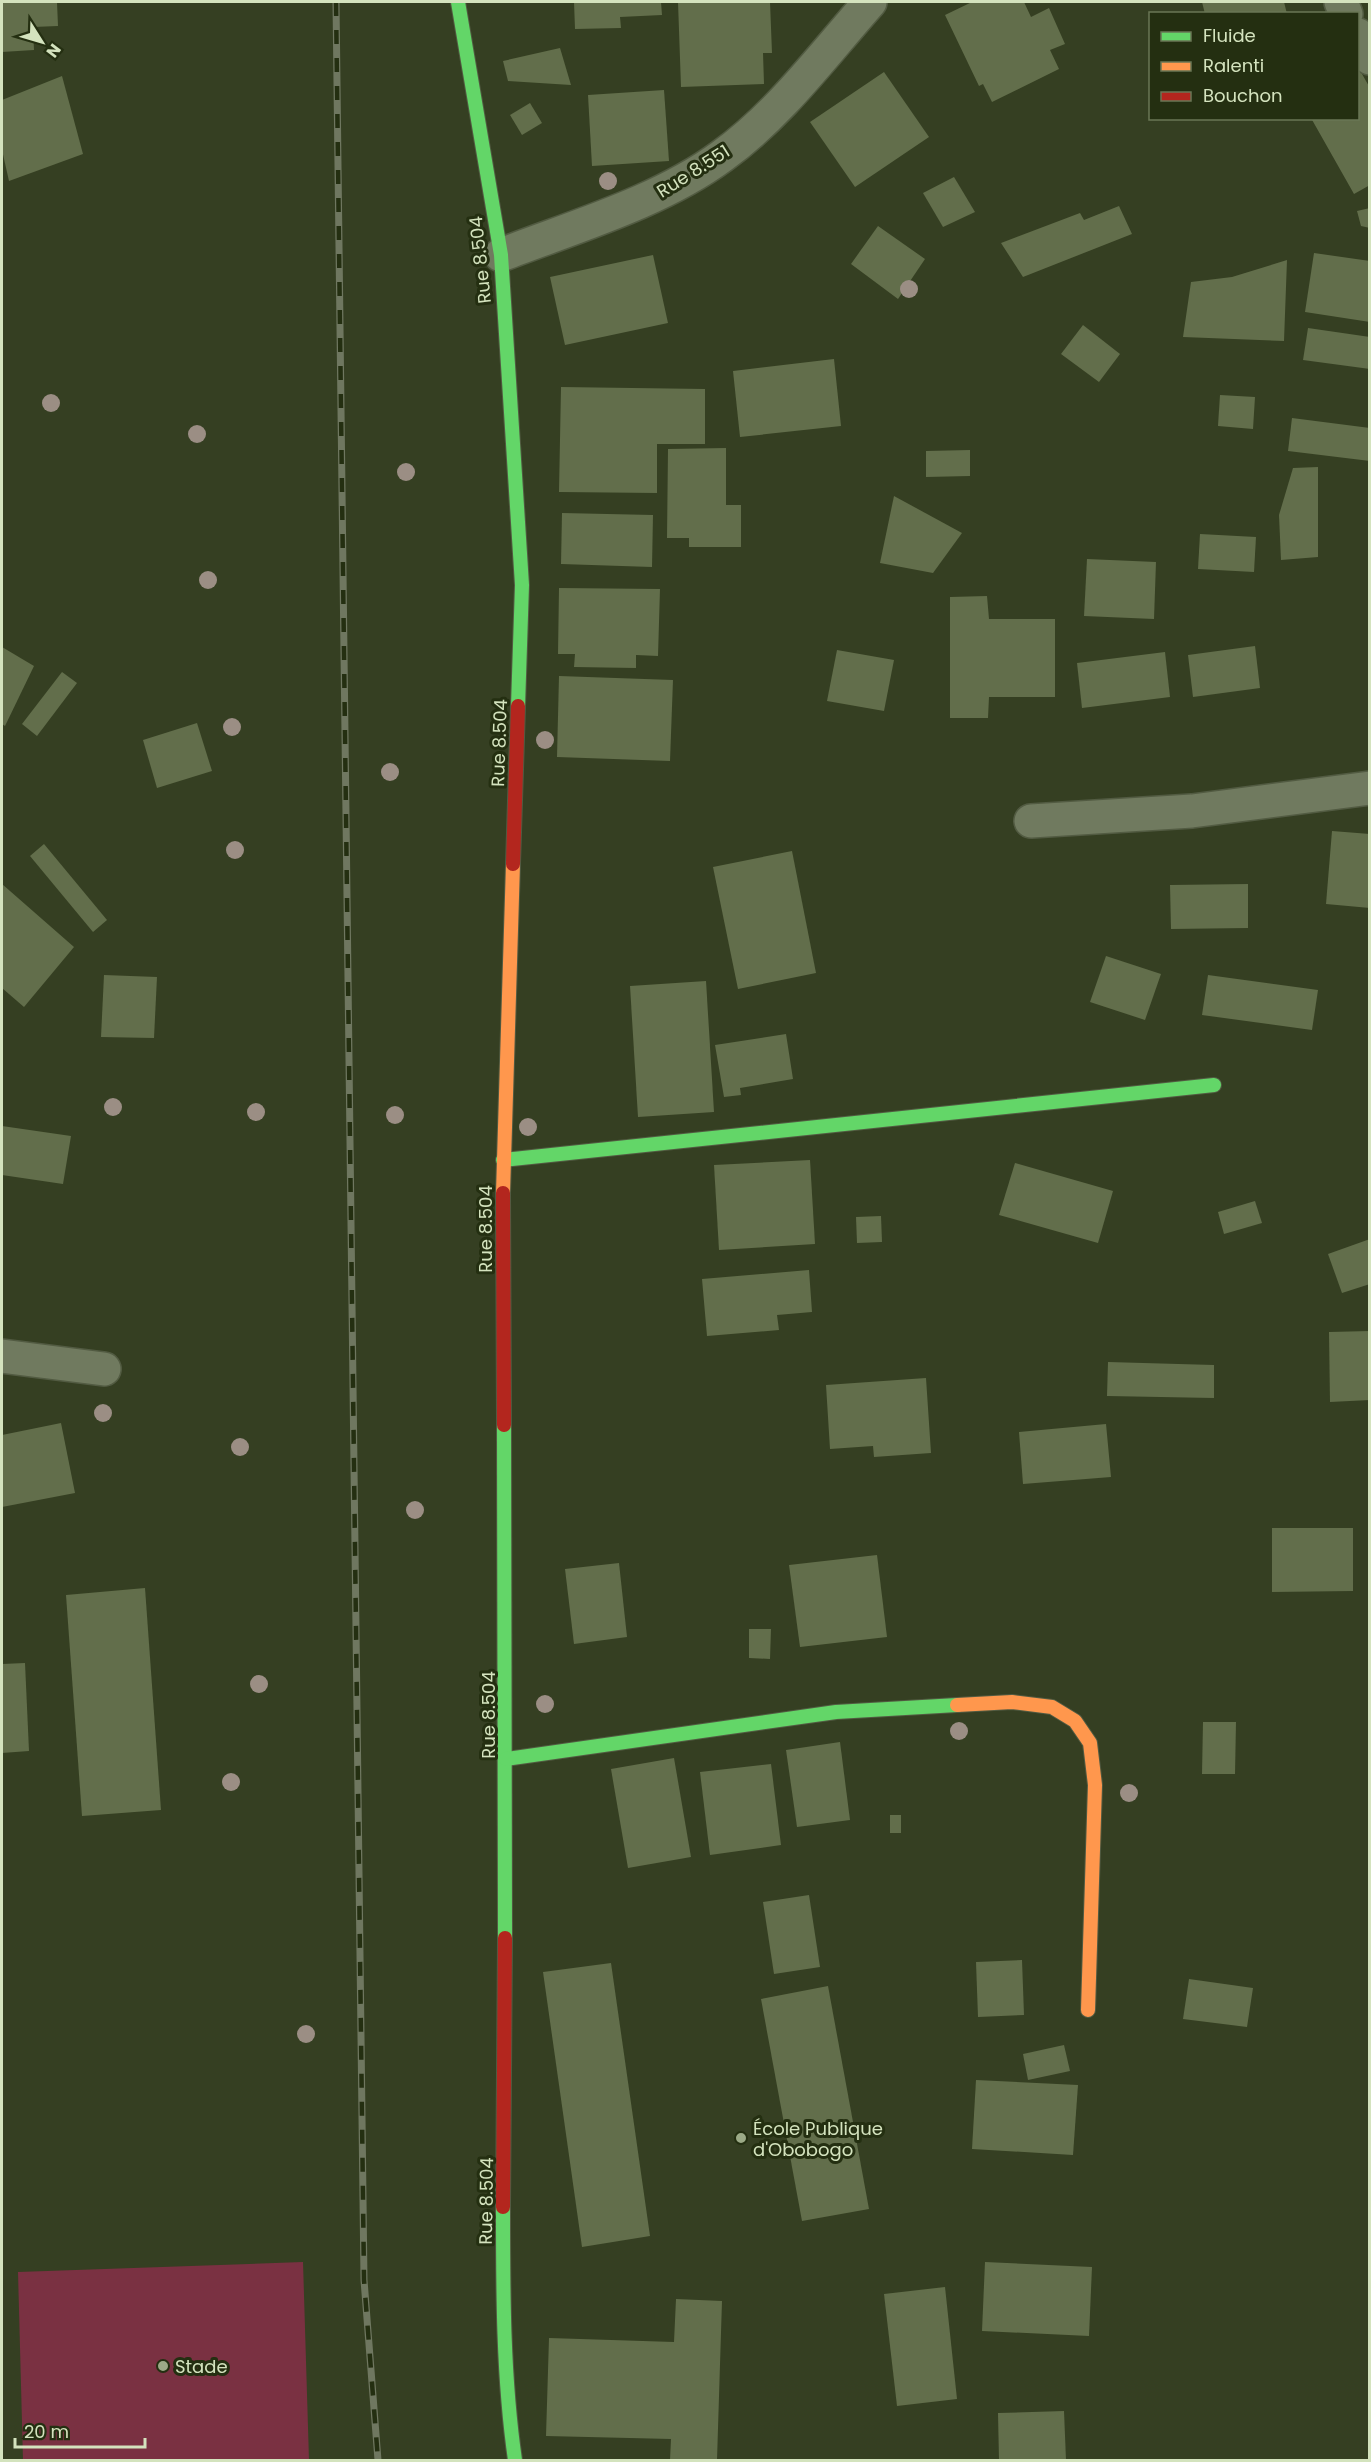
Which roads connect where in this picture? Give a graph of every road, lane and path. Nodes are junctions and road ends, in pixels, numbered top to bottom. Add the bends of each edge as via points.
1 (459, 2) edge
2 (870, 2) edge
3 (1359, 37) edge
4 (1370, 58) edge
5 (501, 255) junction
6 (1370, 788) edge
7 (1031, 820) dead end
8 (1214, 1085) dead end
9 (503, 1160) junction
10 (2, 1356) edge
11 (104, 1369) dead end
12 (506, 1759) junction
13 (1088, 2010) dead end
14 (515, 2460) edge

1 - 5 street, Rue 8.504
2 - 5 street, Rue 8.551 via 783,103 722,157 646,200
3 - 4 street
5 - 9 street, Rue 8.504 via 522,585
6 - 7 street via 1192,811
8 - 9 street
9 - 12 street, Rue 8.504
10 - 11 street
12 - 13 street via 836,1712 1012,1702 1052,1707 1075,1721 1090,1743 1095,1785
12 - 14 street, Rue 8.504 via 503,2288

